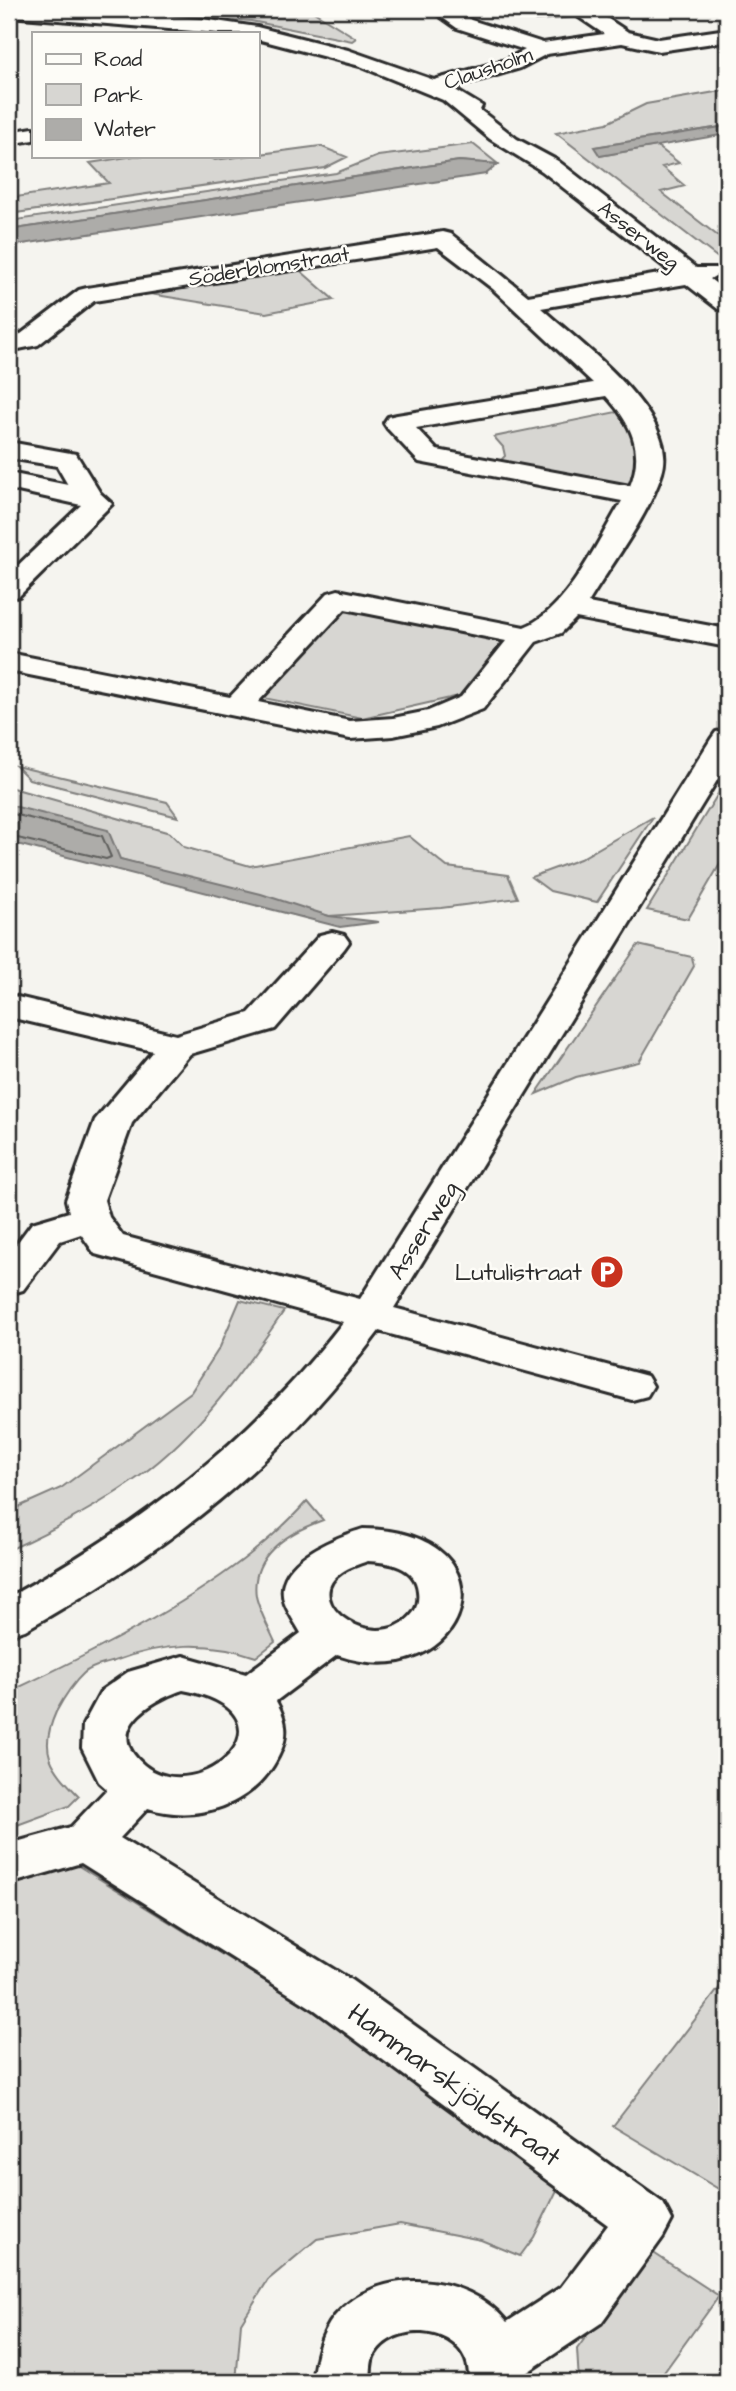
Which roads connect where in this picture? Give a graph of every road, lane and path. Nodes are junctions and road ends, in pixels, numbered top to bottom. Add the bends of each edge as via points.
1 (440, 9) edge
2 (9, 10) edge
3 (543, 14) dead end
4 (9, 16) edge
5 (86, 16) junction
6 (250, 32) edge
7 (259, 33) edge
8 (727, 35) edge
9 (622, 37) junction
10 (542, 49) junction
11 (442, 91) junction
12 (32, 134) edge
13 (9, 138) edge
14 (727, 270) edge
15 (691, 275) junction
16 (523, 304) junction
17 (727, 304) edge
18 (9, 344) edge
19 (612, 387) junction
20 (9, 450) edge
21 (9, 481) edge
22 (639, 496) junction
23 (89, 498) junction
24 (9, 590) edge
25 (570, 608) junction
26 (526, 636) junction
27 (727, 638) edge
28 (9, 662) edge
29 (236, 708) junction
30 (727, 739) edge
31 (332, 942) dead end
32 (9, 1006) edge
33 (177, 1046) junction
34 (90, 1218) junction
35 (9, 1281) edge
36 (370, 1315) junction
37 (632, 1386) dead end
38 (9, 1618) edge
39 (331, 1635) dead end
40 (248, 1697) junction
41 (138, 1787) junction
42 (88, 1842) junction
43 (9, 1864) edge
44 (497, 2372) edge
45 (341, 2382) edge

1 - 10 street, Clausholm via 464,24
2 - 5 street, Asserweg
3 - 9 street, Clausholm via 580,9
4 - 5 street, Asserweg
5 - 6 street, Asserweg
7 - 11 street, Asserweg via 360,57
8 - 9 street, Clausholm via 659,46
9 - 10 street, Clausholm
10 - 11 street, Clausholm
11 - 15 street, Asserweg via 525,156 550,166
12 - 13 street
14 - 15 street
15 - 16 street
15 - 17 street, Asserweg
16 - 18 street, Söderblomstraat via 443,239 88,295 29,340
16 - 19 street, Söderblomstraat
19 - 22 street, Söderblomstraat via 638,415 650,443 650,470
19 - 22 street via 397,424 428,456
20 - 23 street via 67,460
21 - 23 street
22 - 25 street, Söderblomstraat
23 - 24 street via 98,504
25 - 26 street, Söderblomstraat via 551,627
25 - 27 street
26 - 29 street, Söderblomstraat via 472,703 437,718 350,730
26 - 29 street via 338,599
28 - 29 street, Söderblomstraat
30 - 36 street, Asserweg
31 - 33 street via 262,1021
32 - 33 street
33 - 34 street via 114,1120 85,1200
34 - 35 street via 46,1232
34 - 36 street via 109,1245
36 - 37 street
36 - 38 street, Asserweg via 307,1397 200,1498 101,1566
39 - 40 street
40 - 41 street via 259,1713 263,1731 249,1767 232,1782 185,1796
40 - 41 street via 230,1684 183,1673 136,1687 107,1718 104,1738 107,1757 119,1774
41 - 42 street
42 - 43 street
42 - 44 street, Hammarskjöldstraat via 333,1995 644,2220 582,2305
44 - 45 street, Hammarskjöldstraat via 486,2339 468,2321 446,2309 408,2307 372,2319 354,2336 343,2358

